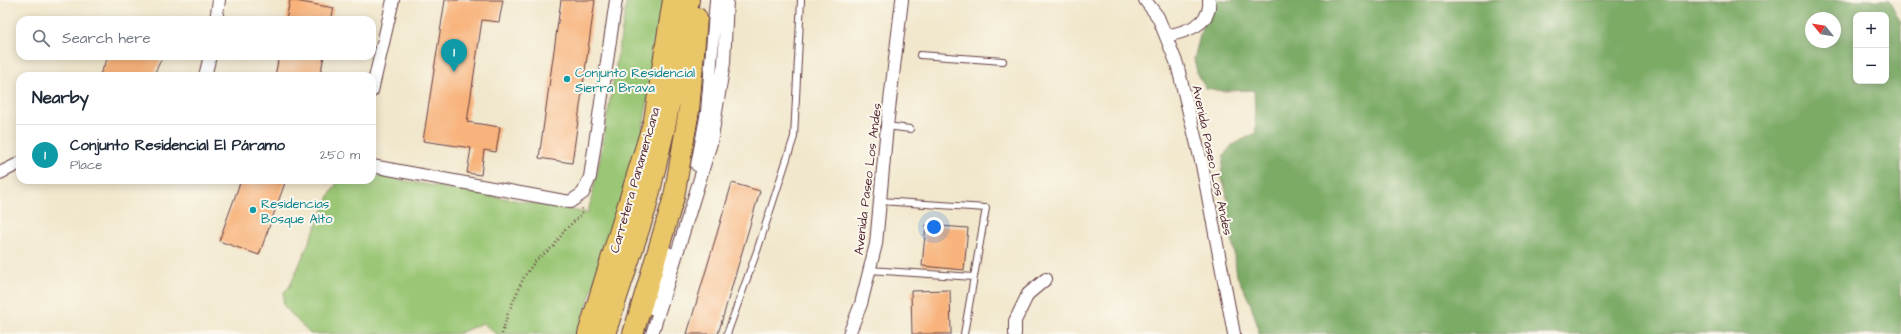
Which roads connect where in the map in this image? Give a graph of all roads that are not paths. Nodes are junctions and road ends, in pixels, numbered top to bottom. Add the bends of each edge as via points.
1 (219, 0) edge
2 (393, 0) edge
3 (616, 0) edge
4 (673, 0) edge
5 (689, 0) edge
6 (696, 0) edge
7 (716, 0) edge
8 (727, 0) edge
9 (801, 0) edge
10 (902, 0) edge
11 (1145, 0) edge
12 (1209, 0) edge
13 (217, 16) edge
14 (1166, 36) junction
15 (920, 55) dead end
16 (209, 60) edge
17 (1003, 61) dead end
18 (206, 72) edge
19 (376, 74) edge
20 (887, 126) junction
21 (910, 129) dead end
22 (16, 165) edge
23 (376, 167) edge
24 (0, 173) edge
25 (880, 201) junction
26 (869, 270) junction
27 (974, 277) junction
28 (1046, 279) dead end
29 (588, 334) edge
30 (606, 334) edge
31 (633, 334) edge
32 (643, 334) edge
33 (652, 334) edge
34 (727, 334) edge
35 (849, 334) edge
36 (964, 334) edge
37 (1015, 334) edge
38 (1234, 334) edge

1 - 13 street
2 - 19 street
3 - 23 street via 590,177 583,193 570,202
4 - 29 main road, Carretera Panamericana via 654,120
5 - 30 main road, Carretera Panamericana via 665,127 646,208
6 - 31 main road via 697,29 689,110 674,196
7 - 32 street via 707,112 699,159
8 - 33 street via 724,63 711,143
9 - 34 lane via 794,137
10 - 20 street, Avenida Paseo Los Andes
11 - 14 street, Avenida Paseo Los Andes via 1158,17
12 - 14 street via 1210,6 1205,20 1185,32
14 - 38 street, Avenida Paseo Los Andes via 1177,64 1202,165
15 - 17 lane
16 - 18 street
20 - 21 lane
20 - 25 street, Avenida Paseo Los Andes
22 - 24 street
25 - 26 street, Avenida Paseo Los Andes via 876,244
25 - 27 lane via 986,208
26 - 27 lane
26 - 35 street, Avenida Paseo Los Andes via 861,304
27 - 36 lane
28 - 37 street via 1028,294 1015,321

